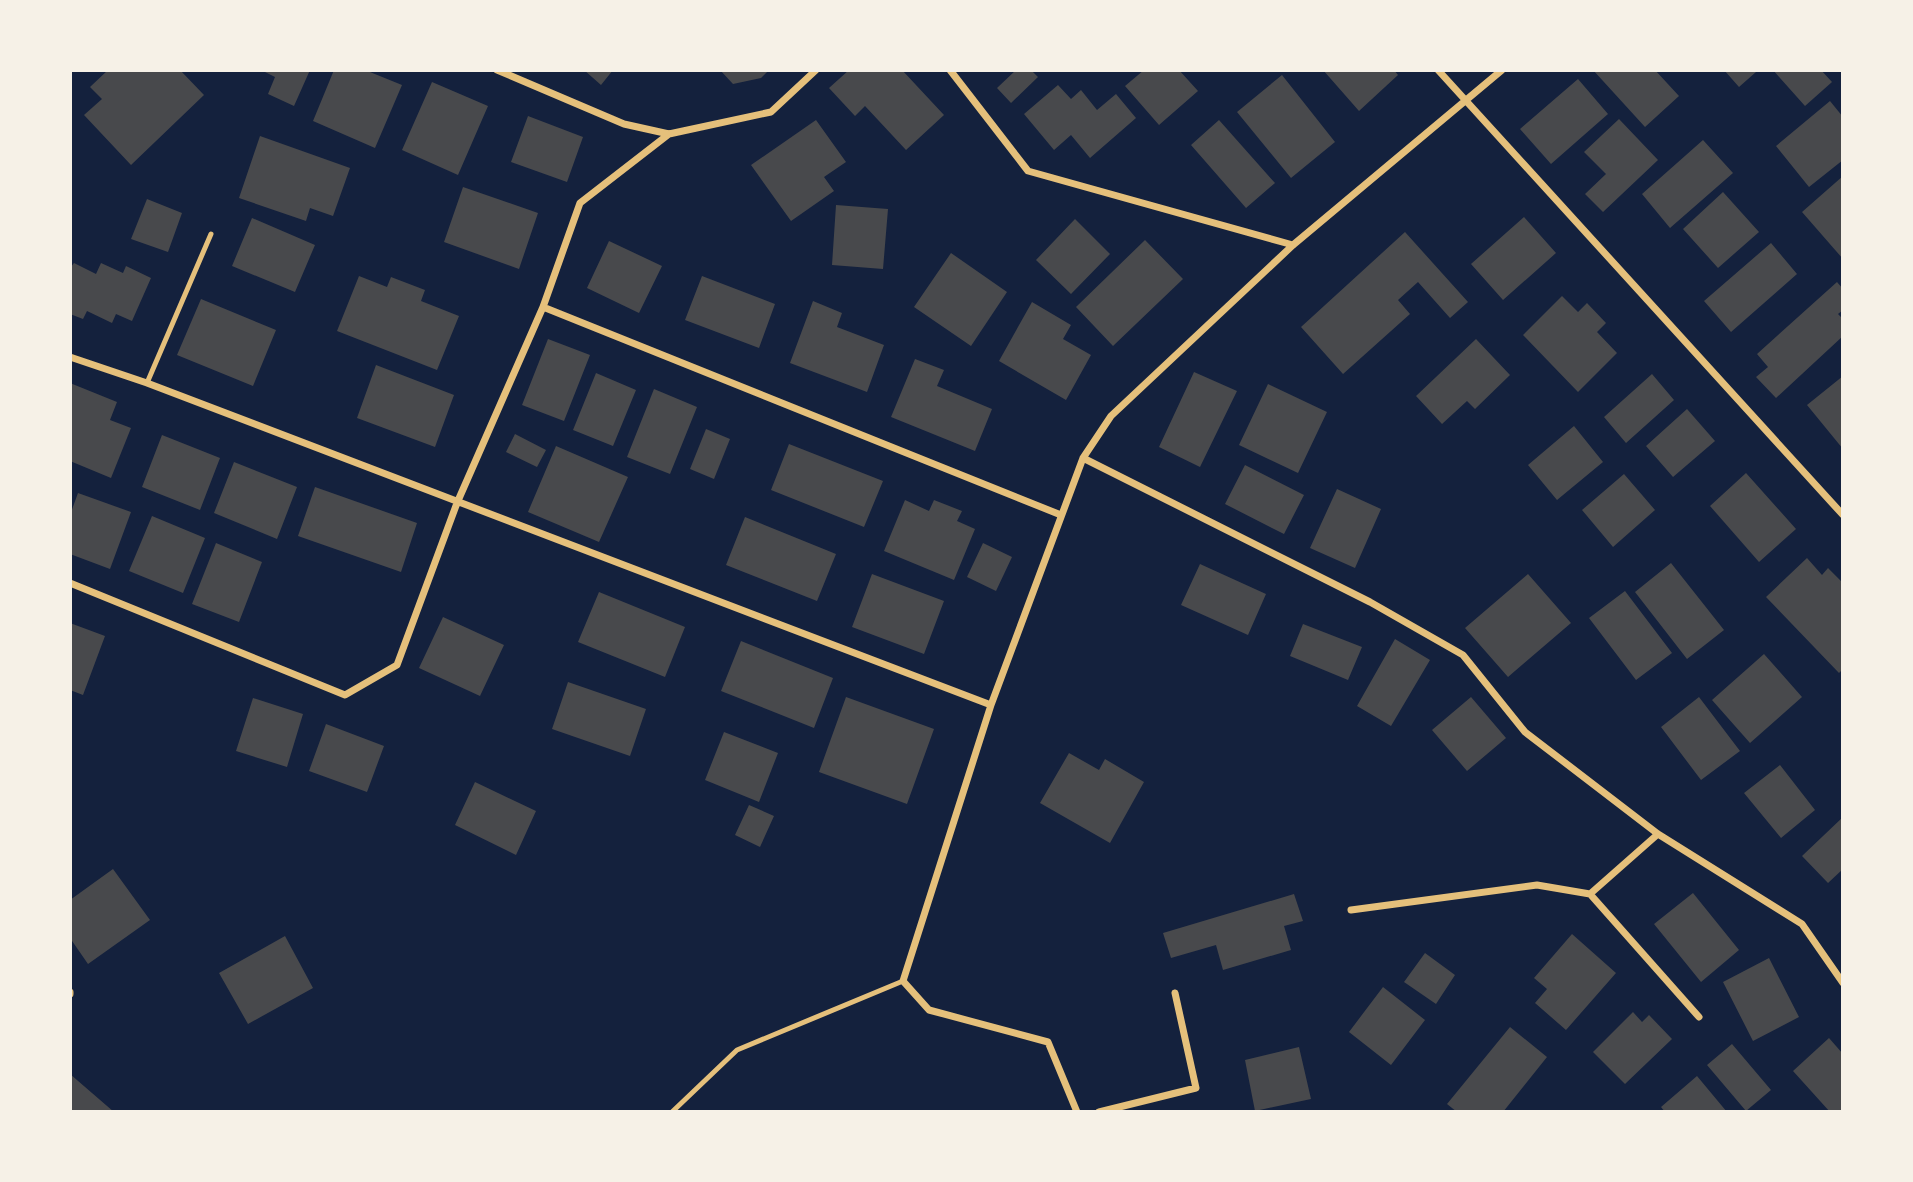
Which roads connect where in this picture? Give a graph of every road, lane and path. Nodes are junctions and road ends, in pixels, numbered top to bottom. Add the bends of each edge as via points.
1 (497, 70) edge
2 (816, 70) edge
3 (950, 70) edge
4 (1438, 70) edge
5 (1502, 70) edge
6 (1465, 101) junction
7 (669, 134) junction
8 (211, 234) dead end
9 (1293, 245) junction
10 (543, 307) junction
11 (70, 357) edge
12 (147, 383) junction
13 (1083, 458) junction
14 (457, 503) junction
15 (1843, 514) edge
16 (1061, 515) junction
17 (70, 583) edge
18 (991, 705) junction
19 (1658, 834) junction
20 (1590, 894) junction
21 (1351, 910) dead end
22 (903, 981) junction
23 (1843, 983) edge
24 (1175, 993) dead end
25 (1699, 1017) dead end
26 (672, 1112) edge
27 (1077, 1112) edge
28 (1098, 1112) edge

1 - 7 street via 624,124
2 - 7 street via 771,111
3 - 9 street via 1028,171
4 - 6 street
5 - 6 street
6 - 9 street
6 - 15 street
7 - 10 street via 580,203
8 - 12 lane
9 - 13 street via 1111,416
10 - 14 street
10 - 16 street
11 - 12 street
12 - 14 street
13 - 16 street
13 - 19 street via 1370,602 1463,655 1525,732
14 - 17 street via 397,665 345,695
14 - 18 street
16 - 18 street
18 - 22 street
19 - 20 street
19 - 23 street via 1802,924
20 - 21 street via 1536,885
20 - 25 street
22 - 26 lane via 737,1050
22 - 27 street via 929,1010 1048,1042
24 - 28 street via 1196,1088

